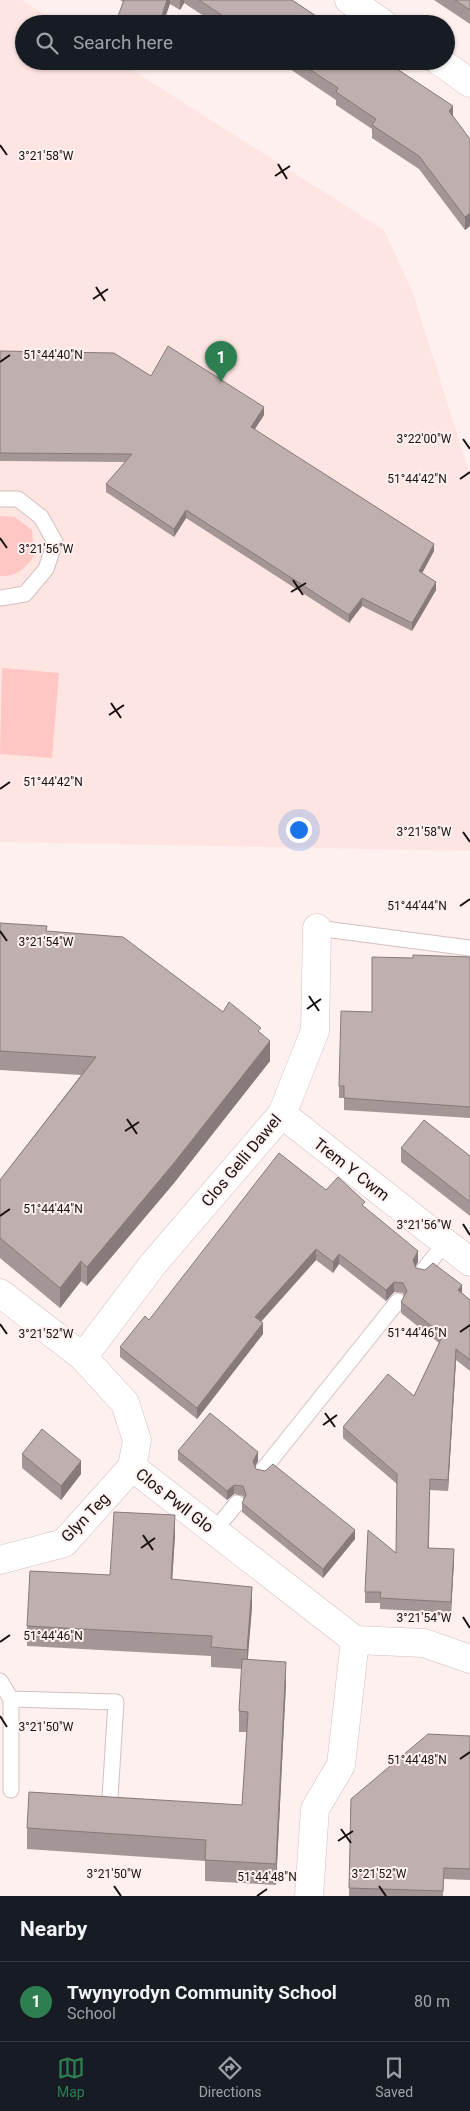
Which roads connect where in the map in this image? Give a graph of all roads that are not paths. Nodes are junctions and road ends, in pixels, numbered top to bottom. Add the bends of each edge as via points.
1 (349, 0) edge
2 (371, 15) edge
3 (452, 70) edge
4 (470, 83) edge
5 (0, 499) edge
6 (0, 598) edge
7 (317, 928) joint
8 (470, 948) edge
9 (282, 1114) junction
10 (445, 1243) junction
11 (470, 1262) edge
12 (422, 1272) edge
13 (0, 1293) edge
14 (398, 1301) dead end
15 (83, 1357) junction
16 (132, 1468) junction
17 (262, 1471) edge
18 (237, 1502) dead end
19 (214, 1531) junction
20 (0, 1560) edge
21 (355, 1640) junction
22 (470, 1658) edge
23 (0, 1681) edge
24 (11, 1699) junction
25 (11, 1790) dead end
26 (110, 1798) edge
27 (309, 1896) edge

1 - 2 street
3 - 4 street
5 - 6 lane via 18,500 41,517 55,542 46,569 25,594
7 - 8 lane
7 - 9 street, Clos Gelli Dawel via 315,1031
9 - 10 street, Trem Y Cwm
9 - 15 street, Clos Gelli Dawel via 154,1263
10 - 11 street, Trem Y Cwm
10 - 12 lane
13 - 15 street, Clos Pwll Glo
14 - 17 lane
15 - 16 street, Clos Pwll Glo via 125,1403 137,1440
16 - 19 street, Clos Pwll Glo
16 - 20 street, Glyn Teg via 64,1543
18 - 19 lane
19 - 21 street, Clos Pwll Glo
21 - 22 street via 424,1643
21 - 27 street via 341,1765 315,1809
23 - 24 lane
24 - 25 lane
24 - 26 lane via 116,1702

